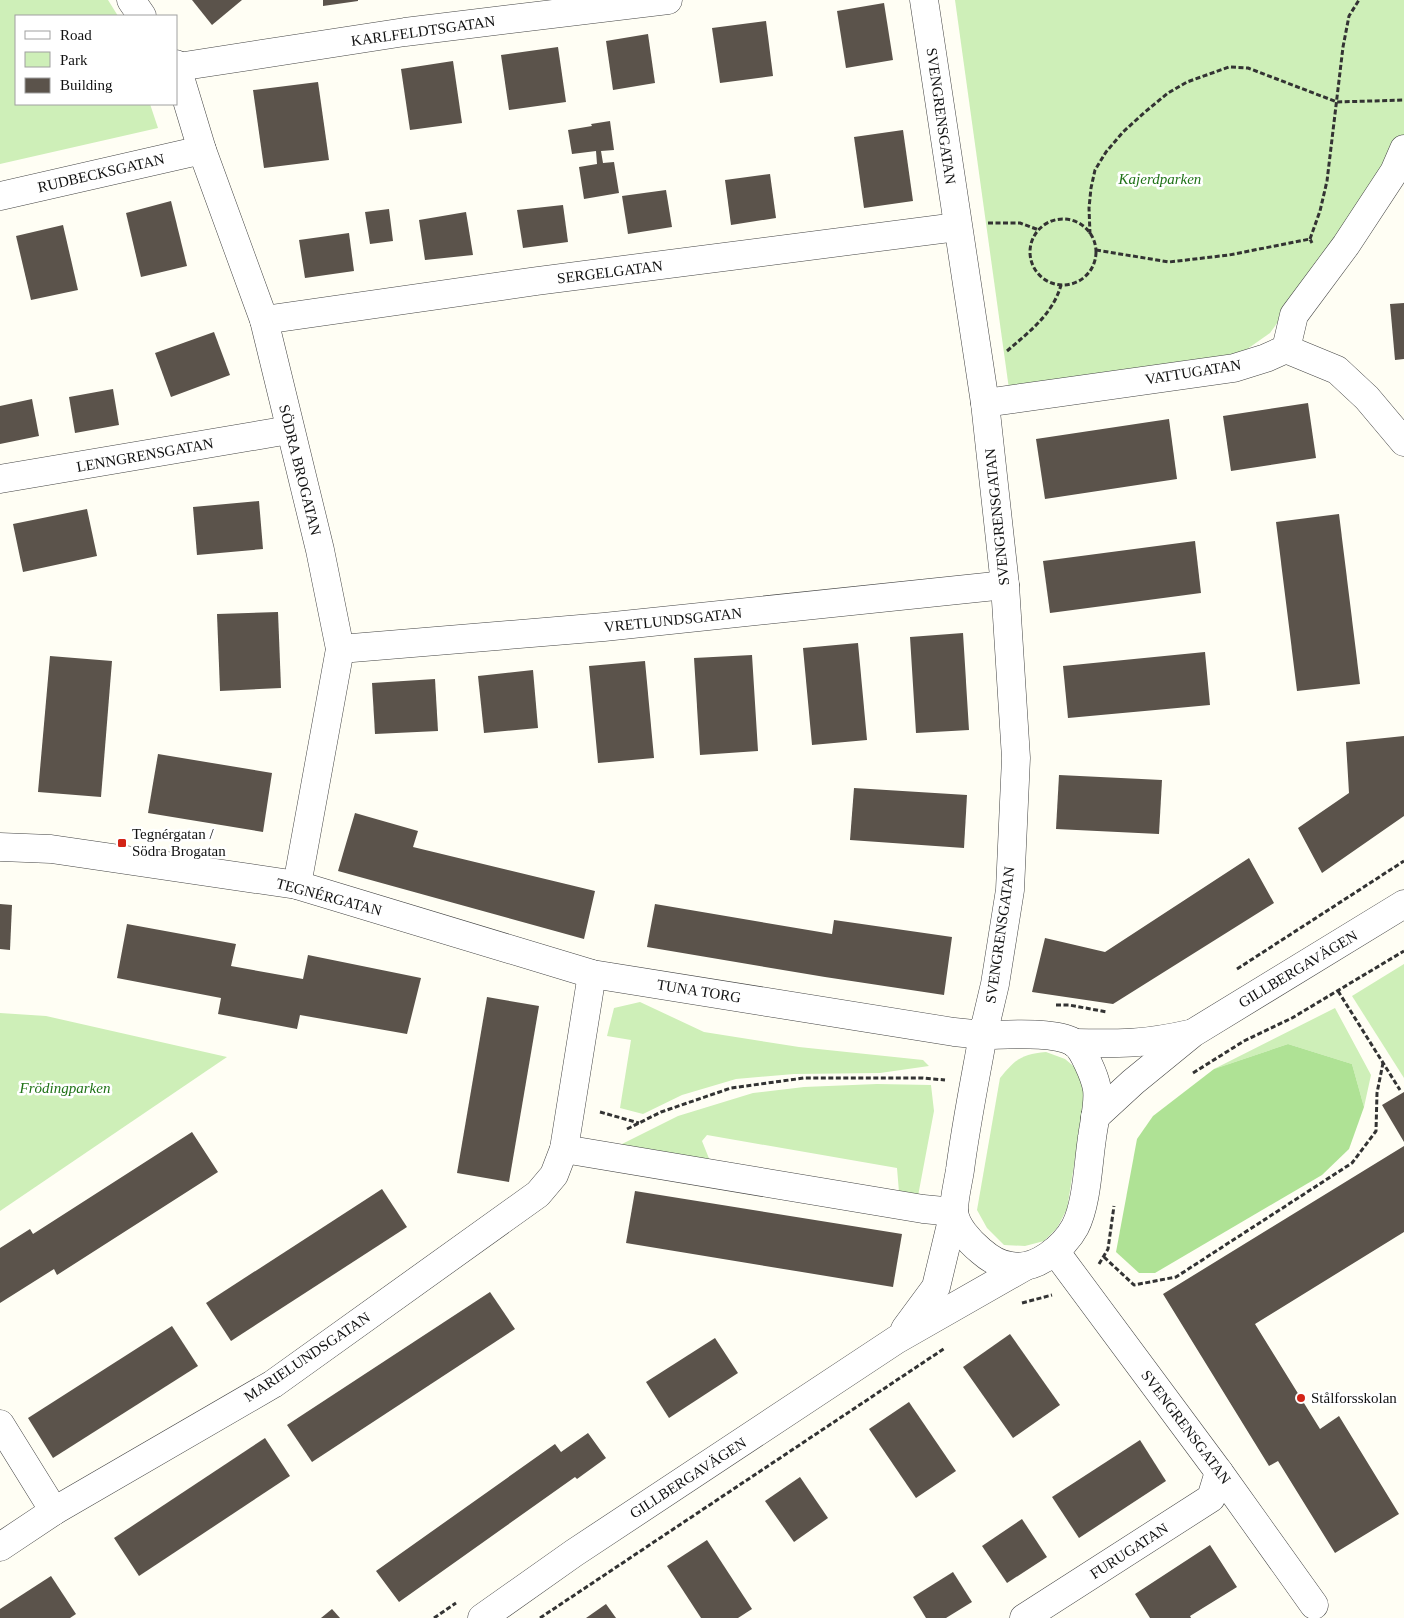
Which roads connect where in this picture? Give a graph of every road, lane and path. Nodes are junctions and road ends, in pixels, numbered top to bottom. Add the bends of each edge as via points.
1 (131, 0) edge
2 (668, 0) edge
3 (924, 0) edge
4 (1359, 0) edge
5 (501, 10) edge
6 (141, 15) edge
7 (178, 66) edge
8 (178, 69) edge
9 (1404, 100) edge
10 (1337, 102) junction
11 (1404, 149) edge
12 (202, 150) junction
13 (0, 196) edge
14 (957, 226) junction
15 (1039, 230) junction
16 (1090, 234) junction
17 (1310, 239) junction
18 (1096, 250) junction
19 (1325, 273) junction
20 (1061, 285) junction
21 (264, 320) junction
22 (1286, 349) junction
23 (980, 375) junction
24 (985, 402) junction
25 (290, 430) junction
26 (1404, 442) edge
27 (0, 479) edge
28 (1005, 585) junction
29 (340, 649) junction
30 (0, 847) edge
31 (1404, 861) edge
32 (297, 885) junction
33 (1404, 904) edge
34 (1404, 951) edge
35 (1236, 970) dead end
36 (592, 974) junction
37 (1338, 991) junction
38 (1050, 1006) dead end
39 (1108, 1012) dead end
40 (1193, 1033) junction
41 (983, 1035) junction
42 (1074, 1042) junction
43 (1383, 1063) junction
44 (946, 1075) dead end
45 (1187, 1078) dead end
46 (945, 1080) junction
47 (945, 1089) dead end
48 (1400, 1090) dead end
49 (571, 1104) junction
50 (1095, 1117) junction
51 (640, 1123) junction
52 (626, 1130) dead end
53 (563, 1151) junction
54 (1115, 1201) dead end
55 (954, 1212) junction
56 (1055, 1251) junction
57 (1104, 1257) junction
58 (1024, 1267) junction
59 (1075, 1279) junction
60 (1018, 1304) dead end
61 (896, 1340) junction
62 (948, 1346) dead end
63 (0, 1424) edge
64 (1219, 1472) junction
65 (54, 1511) junction
66 (0, 1547) edge
67 (458, 1601) dead end
68 (1314, 1605) dead end
69 (434, 1618) edge
70 (482, 1618) edge
71 (540, 1618) edge
72 (1024, 1618) edge

1 - 6 street
2 - 5 street, KARLFELDTSGATAN
3 - 14 street, SVENGRENSGATAN
4 - 10 path via 1349,16
5 - 7 street, KARLFELDTSGATAN via 405,32
8 - 12 street, SÖDRA BROGATAN
9 - 10 path
10 - 16 path via 1248,68 1229,67 1187,82 1168,93 1123,132 1095,170 1089,208
10 - 17 path via 1327,181
11 - 19 street via 1394,172
12 - 13 street, RUDBECKSGATAN
12 - 21 street, SÖDRA BROGATAN
14 - 15 path via 1020,223
14 - 21 street, SERGELGATAN
14 - 23 street, SVENGRENSGATAN
15 - 16 path via 1052,221 1064,219 1083,226
15 - 20 path via 1031,245 1030,257 1034,268 1050,283
16 - 18 path
17 - 18 path via 1179,262
17 - 19 path
18 - 20 path via 1089,273 1072,284
19 - 22 street via 1294,315
20 - 23 path via 1053,305 1032,330
21 - 25 street, SÖDRA BROGATAN
22 - 24 street, VATTUGATAN via 1234,368
22 - 26 street via 1336,370 1367,398
23 - 24 street, SVENGRENSGATAN
24 - 28 street, SVENGRENSGATAN
25 - 27 street, LENNGRENSGATAN
25 - 29 street, SÖDRA BROGATAN via 320,550
28 - 29 street, VRETLUNDSGATAN via 604,627
28 - 41 street, SVENGRENSGATAN via 1016,758 1010,890
29 - 32 street, SÖDRA BROGATAN
30 - 32 street, TEGNÉRGATAN via 51,849
31 - 35 path
32 - 36 street, TEGNÉRGATAN
33 - 40 street, GILLBERGAVÄGEN
34 - 37 path
36 - 41 street, TUNA TORG
36 - 49 street
37 - 43 path
37 - 45 path via 1244,1041
38 - 39 path via 1069,1005
40 - 42 street, GILLBERGAVÄGEN via 1139,1044
40 - 50 street, GILLBERGAVÄGEN
41 - 42 street, TUNA TORG via 1037,1035
41 - 55 street, SVENGRENSGATAN
42 - 50 street, GILLBERGAVÄGEN via 1087,1061 1097,1089
43 - 48 path
43 - 57 path via 1377,1093 1376,1131 1352,1163 1176,1277 1134,1285
44 - 46 path
46 - 47 path
46 - 51 path via 804,1078 731,1088 661,1112
49 - 51 path
49 - 53 street
50 - 56 street, GILLBERGAVÄGEN via 1082,1209 1076,1226
51 - 52 path
53 - 55 street via 923,1210
53 - 65 street, MARIELUNDSGATAN via 554,1175 538,1194 273,1384
54 - 57 path via 1110,1240
55 - 58 street via 960,1228 986,1256 1011,1266
55 - 61 street, GILLBERGAVÄGEN via 936,1287
56 - 58 street, GILLBERGAVÄGEN
56 - 59 street, SVENGRENSGATAN
57 - 59 path
58 - 61 street, GILLBERGAVÄGEN
59 - 60 path via 1044,1298
59 - 64 street, SVENGRENSGATAN
61 - 70 street, GILLBERGAVÄGEN via 574,1552
62 - 71 path
63 - 65 street
64 - 68 street, SVENGRENSGATAN
64 - 72 street, FURUGATAN via 1211,1498
65 - 66 street, MARIELUNDSGATAN
67 - 69 path

